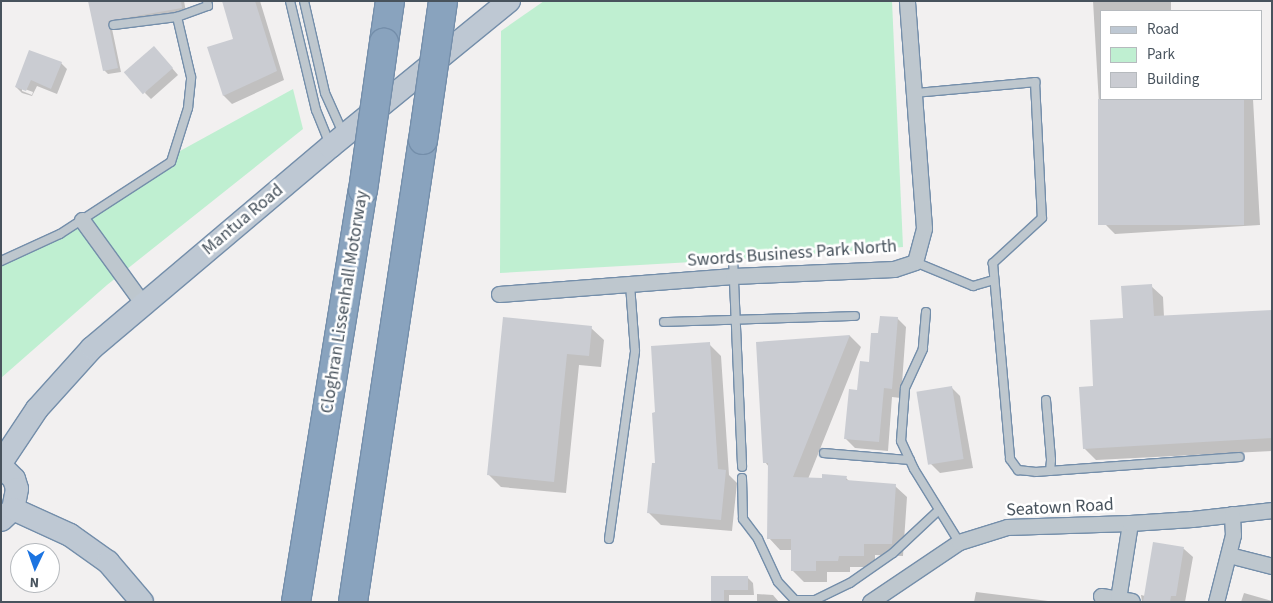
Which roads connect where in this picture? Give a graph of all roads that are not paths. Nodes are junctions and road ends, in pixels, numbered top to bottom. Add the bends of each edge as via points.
1 (207, 1) edge
2 (290, 1) edge
3 (304, 1) edge
4 (390, 1) edge
5 (443, 1) edge
6 (509, 1) edge
7 (907, 1) edge
8 (177, 17) junction
9 (114, 25) dead end
10 (915, 93) junction
11 (337, 142) junction
12 (82, 220) junction
13 (733, 258) dead end
14 (1, 261) edge
15 (915, 262) junction
16 (733, 276) junction
17 (994, 280) junction
18 (630, 284) junction
19 (499, 294) dead end
20 (143, 304) junction
21 (926, 312) dead end
22 (855, 316) dead end
23 (735, 320) junction
24 (664, 322) dead end
25 (1046, 400) dead end
26 (824, 453) dead end
27 (1239, 458) dead end
28 (910, 460) junction
29 (1, 464) edge
30 (742, 467) dead end
31 (1050, 471) junction
32 (742, 478) dead end
33 (939, 510) junction
34 (1272, 510) edge
35 (7, 514) edge
36 (1232, 514) junction
37 (1130, 523) junction
38 (609, 539) dead end
39 (959, 542) junction
40 (1229, 555) junction
41 (1272, 566) edge
42 (1101, 596) dead end
43 (1125, 600) edge
44 (142, 602) edge
45 (296, 602) edge
46 (353, 602) edge
47 (870, 602) edge
48 (1216, 602) edge

1 - 8 lane via 208,6
2 - 11 lane via 316,110
3 - 11 lane
4 - 45 highway, Cloghran Lissenhall Motorway, bridge via 363,190
5 - 46 highway, bridge
6 - 11 street, Mantua Road
7 - 10 street, Swords Business Park North
8 - 9 lane
8 - 12 lane via 191,77 188,108 171,162
10 - 15 street, Swords Business Park North via 924,228
10 - 17 lane via 1034,82 1042,218 993,263
11 - 20 street, Mantua Road
12 - 14 lane via 60,234
12 - 20 street
13 - 16 lane
15 - 16 street, Swords Business Park North via 894,269
15 - 17 lane via 973,286
16 - 18 street, Swords Business Park North
16 - 23 lane
17 - 31 lane via 1010,459 1018,470
18 - 19 street, Swords Business Park North
18 - 38 lane via 636,351
20 - 29 street, Mantua Road via 92,348 37,409
21 - 28 lane via 924,349 905,388 901,440
22 - 23 lane
23 - 24 lane
23 - 30 lane
25 - 31 lane
26 - 28 lane
27 - 31 lane
28 - 33 lane
29 - 35 street via 14,479 17,489
32 - 33 lane via 743,519 758,539 778,582 795,600 815,600 850,583 894,553
33 - 39 lane
34 - 36 street, Seatown Road
35 - 44 street via 70,535 108,562
36 - 37 street, Seatown Road
36 - 40 street via 1233,535
37 - 39 street, Seatown Road via 1007,528
37 - 43 street
39 - 47 street, Seatown Road
40 - 41 street
40 - 48 street
42 - 43 street

